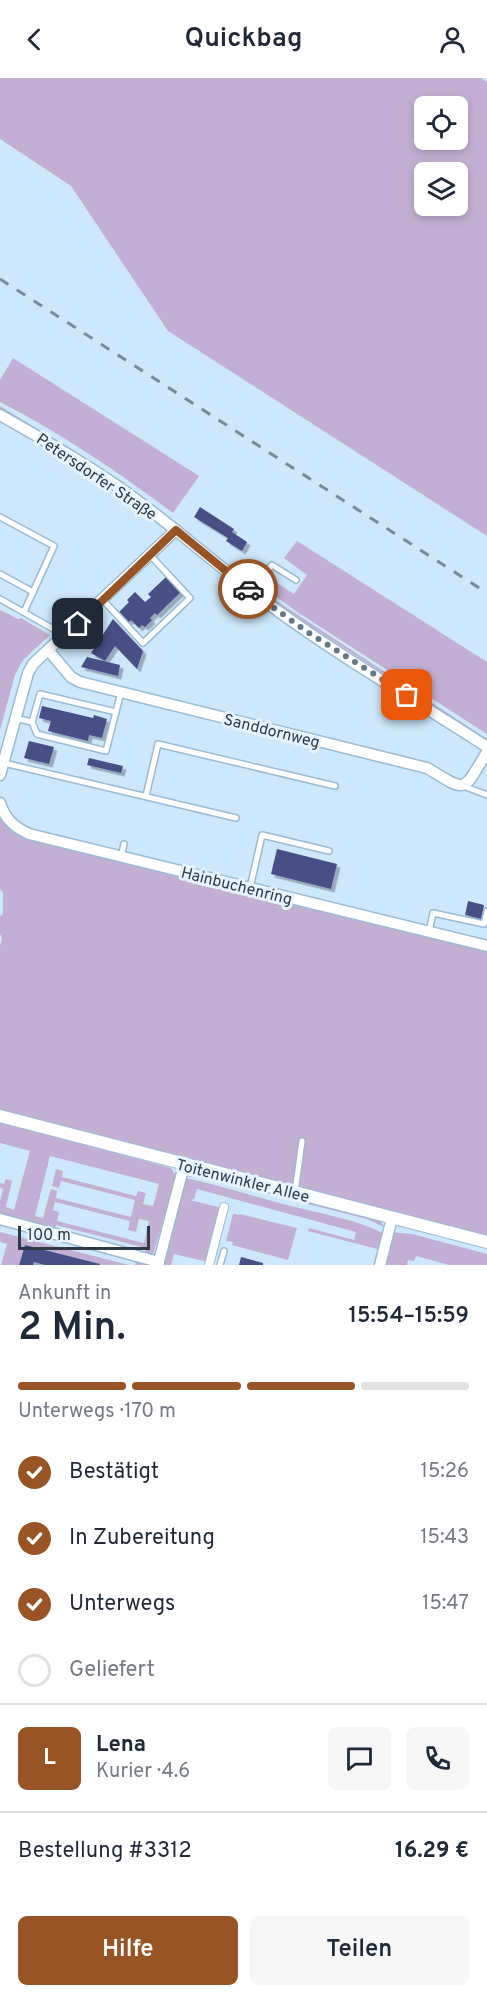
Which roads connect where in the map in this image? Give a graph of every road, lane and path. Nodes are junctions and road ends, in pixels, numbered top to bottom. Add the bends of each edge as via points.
1 (0, 414) edge
2 (0, 517) edge
3 (176, 530) junction
4 (151, 556) junction
5 (0, 574) edge
6 (296, 580) dead end
7 (250, 590) junction
8 (33, 592) junction
9 (0, 599) edge
10 (104, 600) junction
11 (24, 612) junction
12 (65, 636) junction
13 (49, 651) junction
14 (121, 692) junction
15 (116, 712) junction
16 (15, 718) junction
17 (32, 722) junction
18 (3, 747) edge
19 (487, 747) edge
20 (487, 752) edge
21 (4, 763) junction
22 (0, 775) edge
23 (335, 786) dead end
24 (463, 786) junction
25 (487, 795) edge
26 (146, 796) junction
27 (0, 803) edge
28 (236, 818) dead end
29 (124, 844) dead end
30 (329, 851) dead end
31 (121, 857) junction
32 (250, 888) junction
33 (487, 912) edge
34 (429, 932) junction
35 (487, 946) edge
36 (0, 1116) edge
37 (302, 1141) dead end
38 (184, 1165) junction
39 (295, 1193) junction
40 (224, 1207) dead end
41 (392, 1218) junction
42 (1, 1223) edge
43 (487, 1242) edge
44 (224, 1251) dead end
45 (158, 1263) edge
46 (209, 1265) edge
47 (220, 1265) edge
48 (380, 1265) edge

1 - 3 street, Petersdorfer Straße via 106,479
2 - 8 lane via 54,546
3 - 4 street
3 - 7 street, Petersdorfer Straße
4 - 10 street
4 - 10 lane via 190,598 143,643
5 - 8 lane
6 - 7 lane via 272,565
7 - 19 street, Petersdorfer Straße via 306,631
8 - 11 lane
9 - 11 lane
10 - 12 street
11 - 12 lane
12 - 13 street
13 - 14 street, Sanddornweg via 71,677
13 - 16 street via 28,673
14 - 15 lane
14 - 24 street, Sanddornweg via 427,768 456,786
15 - 17 lane via 40,694
15 - 17 lane via 106,751 37,734
16 - 17 lane
16 - 18 street
18 - 21 street
20 - 24 street
21 - 22 street
21 - 26 lane
23 - 26 lane via 158,744
24 - 25 lane
26 - 28 lane
27 - 31 street, Hainbuchenring via 9,821 29,834
29 - 31 lane
30 - 32 lane via 262,835
31 - 32 street, Hainbuchenring
32 - 34 street, Hainbuchenring
33 - 34 lane via 484,924 433,913
34 - 35 street, Hainbuchenring
36 - 38 street, Toitenwinkler Allee
37 - 39 lane
38 - 39 street, Toitenwinkler Allee
38 - 45 street
39 - 41 street, Toitenwinkler Allee
40 - 46 street
41 - 43 street, Toitenwinkler Allee
41 - 48 street
42 - 45 street
44 - 47 lane

